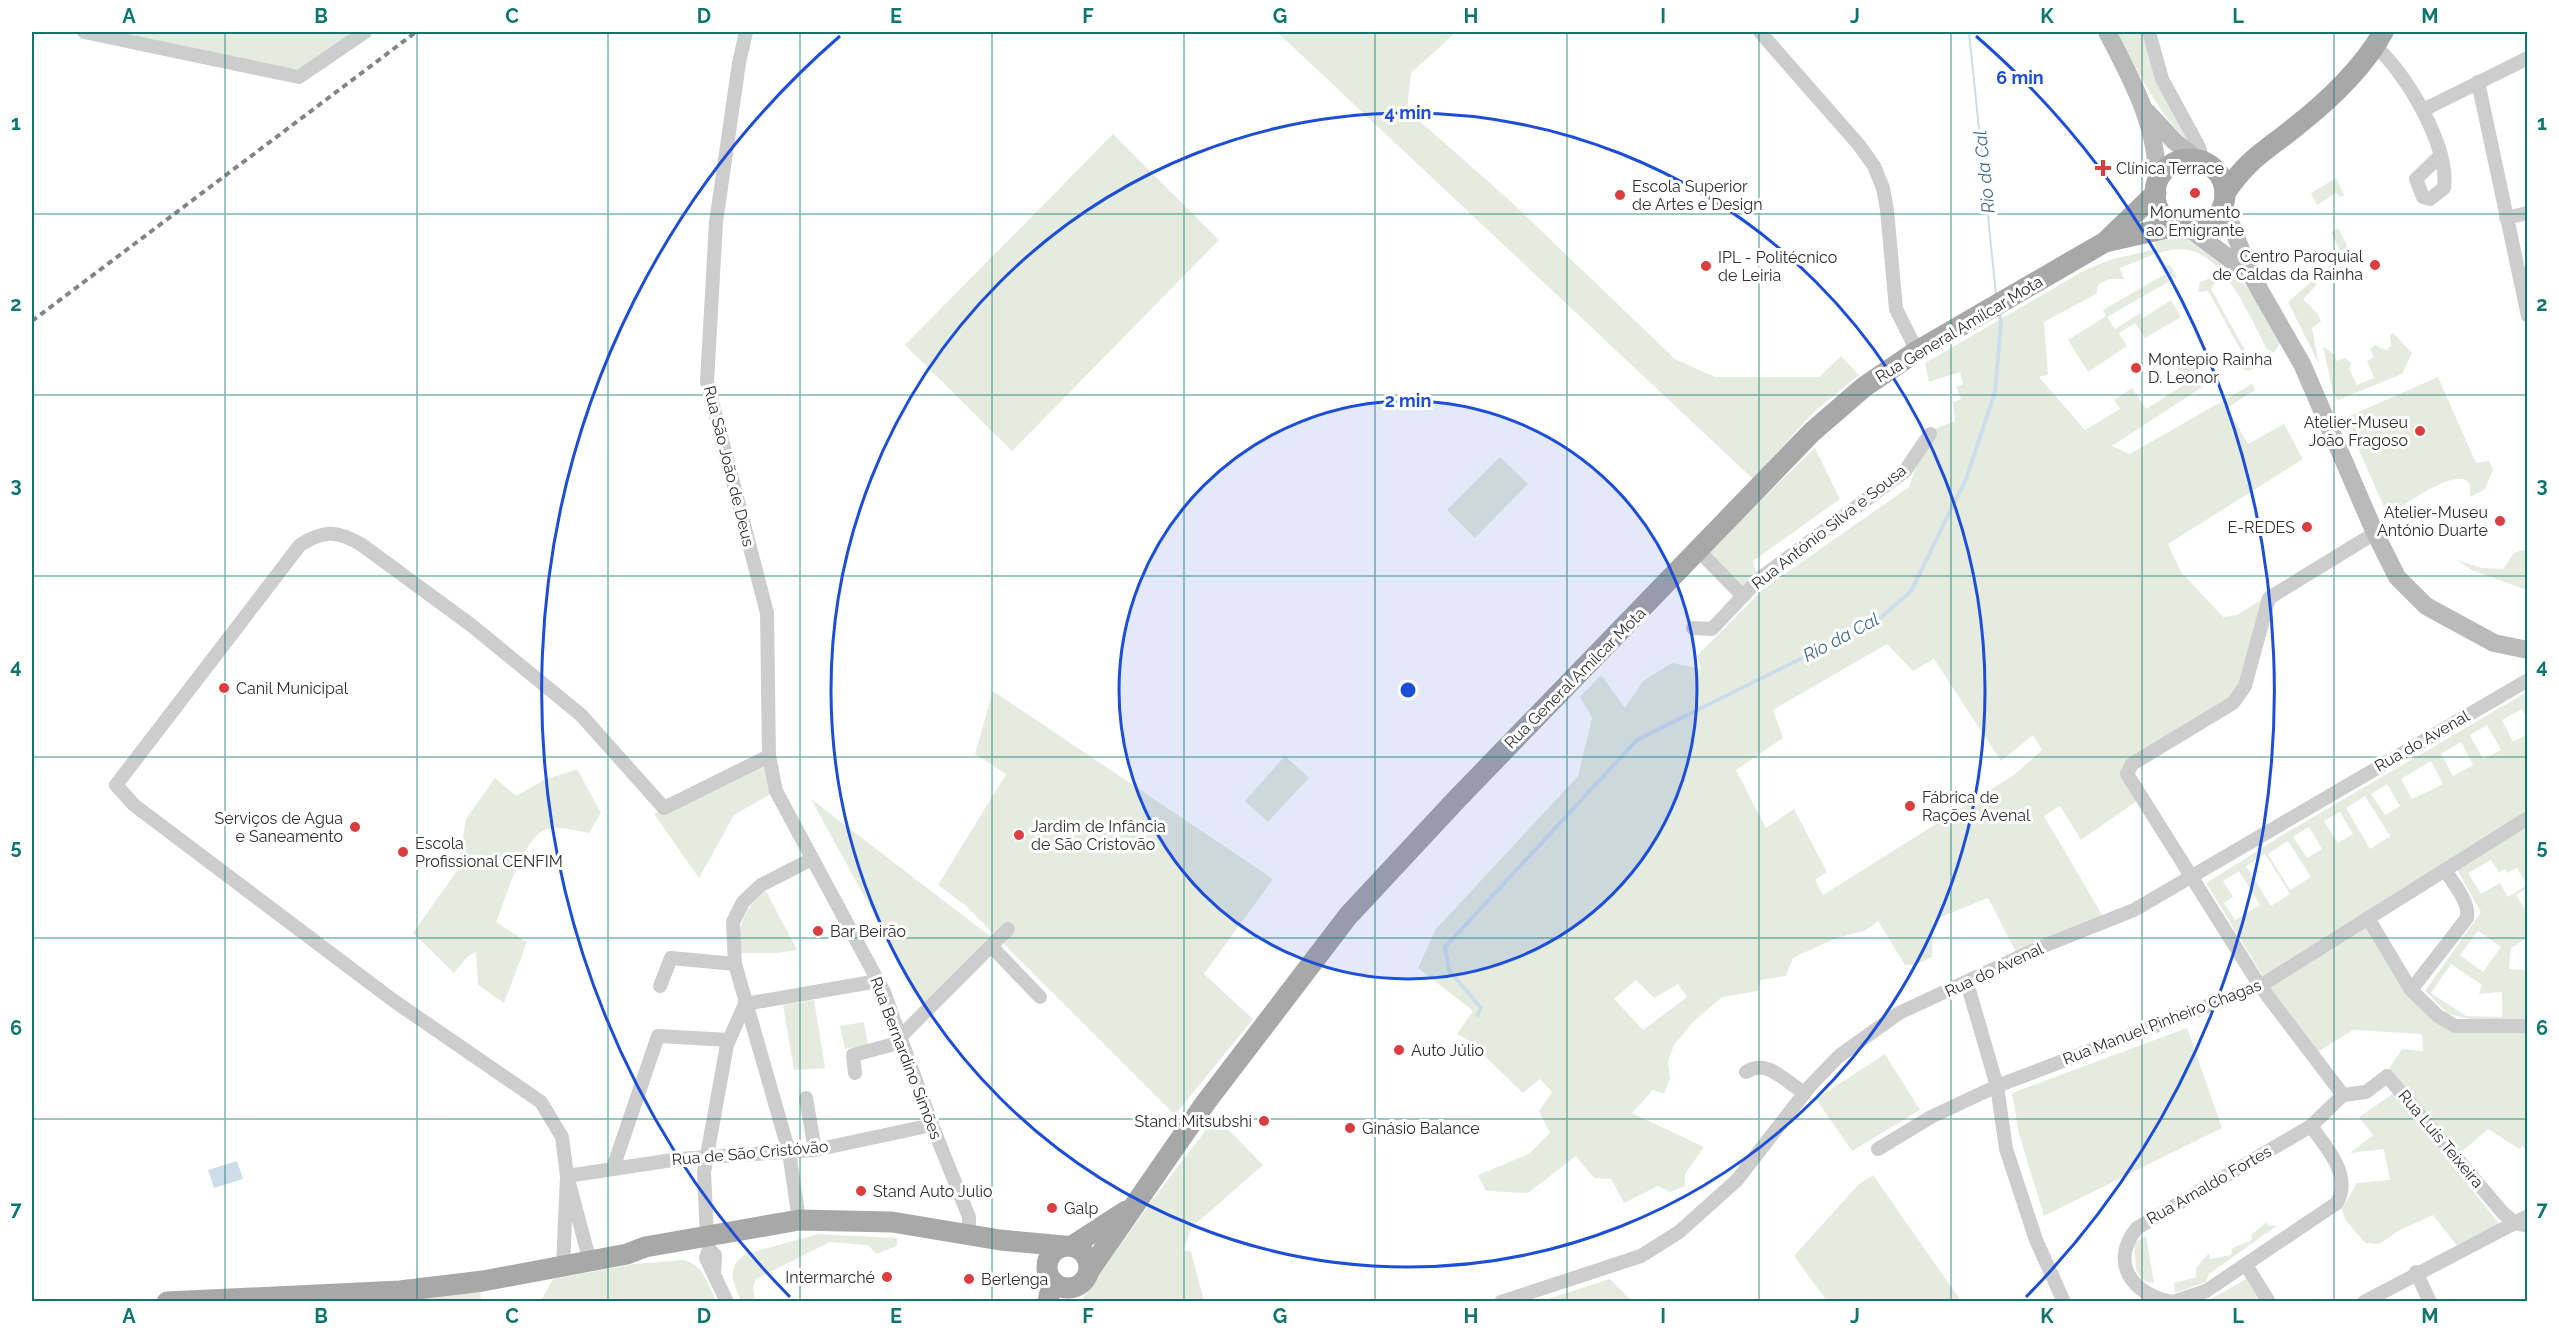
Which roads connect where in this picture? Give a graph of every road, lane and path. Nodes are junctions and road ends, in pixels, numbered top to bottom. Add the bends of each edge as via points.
1 (84, 32) edge
2 (364, 32) edge
3 (746, 32) edge
4 (1760, 32) edge
5 (2107, 32) edge
6 (2118, 32) edge
7 (2149, 32) edge
8 (2378, 38) edge
9 (2120, 57) junction
10 (2528, 58) edge
11 (2478, 82) junction
12 (2146, 110) junction
13 (2423, 110) junction
14 (2255, 156) junction
15 (2440, 156) dead end
16 (2203, 162) junction
17 (2156, 188) junction
18 (2224, 199) junction
19 (2528, 213) edge
20 (2506, 218) junction
21 (2183, 227) junction
22 (2105, 243) junction
23 (2251, 275) junction
24 (2528, 316) edge
25 (1917, 351) junction
26 (1930, 434) dead end
27 (2375, 533) junction
28 (1700, 551) junction
29 (1743, 596) junction
30 (1693, 628) dead end
31 (2528, 650) edge
32 (2528, 680) edge
33 (769, 756) junction
34 (2528, 818) edge
35 (812, 859) junction
36 (2445, 870) junction
37 (2192, 876) junction
38 (2368, 918) junction
39 (1008, 929) dead end
40 (992, 947) junction
41 (735, 964) junction
42 (878, 981) junction
43 (1967, 983) junction
44 (660, 986) dead end
45 (2260, 986) junction
46 (2411, 990) junction
47 (1040, 997) dead end
48 (745, 1004) junction
49 (2528, 1026) edge
50 (901, 1039) junction
51 (729, 1040) junction
52 (1746, 1072) dead end
53 (855, 1073) dead end
54 (1997, 1086) junction
55 (1805, 1093) junction
56 (2343, 1095) junction
57 (806, 1098) dead end
58 (932, 1125) junction
59 (2311, 1126) junction
60 (1878, 1149) dead end
61 (815, 1150) junction
62 (789, 1152) junction
63 (708, 1156) junction
64 (613, 1168) junction
65 (567, 1176) junction
66 (1131, 1208) junction
67 (2528, 1216) edge
68 (805, 1221) junction
69 (2523, 1224) edge
70 (969, 1234) junction
71 (1000, 1240) junction
72 (708, 1243) junction
73 (1068, 1246) junction
74 (590, 1262) junction
75 (2246, 1265) junction
76 (562, 1267) junction
77 (2416, 1272) junction
78 (1050, 1277) junction
79 (1084, 1278) junction
80 (167, 1302) edge
81 (727, 1302) edge
82 (1048, 1302) edge
83 (1065, 1302) edge
84 (1501, 1302) edge
85 (2064, 1302) edge
86 (2172, 1302) edge
87 (2269, 1302) edge
88 (2364, 1302) edge
89 (2430, 1302) edge

1 - 2 street via 299,76
3 - 33 street, Rua São João de Deus via 716,222 707,382 767,614
4 - 25 street via 1874,166 1887,210 1896,309
5 - 9 main road
6 - 9 street
7 - 16 street via 2162,79 2199,147
8 - 13 street
8 - 14 main road via 2304,120
9 - 12 main road
10 - 11 street
11 - 13 street
11 - 20 street
12 - 16 main road via 2174,141
12 - 17 main road via 2156,152
13 - 15 street
14 - 16 main road
14 - 18 main road
16 - 17 main road via 2178,161 2169,166
16 - 18 main road via 2220,177
17 - 21 main road via 2160,211
17 - 22 main road
18 - 21 main road via 2211,222
18 - 23 main road
19 - 20 street
20 - 24 street
21 - 22 main road
21 - 23 main road
22 - 25 main road, Rua General Amílcar Mota
23 - 27 main road via 2302,364
25 - 28 main road, Rua General Amílcar Mota via 1834,412
26 - 29 street, Rua António Silva e Sousa via 1905,471 1759,579
27 - 31 main road via 2397,577 2426,606 2494,643
27 - 37 street via 2269,598 2245,686 2233,703 2132,764 2127,774
28 - 29 street
28 - 66 main road, Rua General Amílcar Mota via 1348,916 1206,1102
29 - 30 street, Rua António Silva e Sousa via 1712,629
32 - 37 street, Rua do Avenal
33 - 35 street, Rua Bernardino Simões via 776,791
33 - 65 street via 663,808 581,716 525,667 362,545 333,533 316,535 300,545 116,785 134,806 334,957 542,1102 562,1137
34 - 36 street, Rua Manuel Pinheiro Chagas
35 - 41 street via 761,885 743,902 733,922
35 - 42 street, Rua Bernardino Simões
36 - 38 street, Rua Manuel Pinheiro Chagas
36 - 46 street via 2464,901 2467,918
37 - 43 street, Rua do Avenal via 2134,910
37 - 45 street
38 - 45 street, Rua Manuel Pinheiro Chagas
38 - 46 street
39 - 40 street
40 - 47 street
40 - 50 street
41 - 44 street via 671,958
41 - 48 street
42 - 48 street
42 - 50 street, Rua Bernardino Simões
43 - 54 street
43 - 55 street, Rua do Avenal via 1899,1013 1839,1056
45 - 54 street, Rua Manuel Pinheiro Chagas
45 - 56 street
46 - 49 street via 2438,1016 2456,1026
48 - 51 street
48 - 62 street
50 - 53 street via 853,1055
50 - 58 street, Rua Bernardino Simões
51 - 63 street
51 - 64 street via 658,1036
52 - 55 street via 1761,1066 1771,1068 1778,1077
54 - 60 street, Rua Manuel Pinheiro Chagas via 1931,1117
54 - 85 street via 2006,1149 2036,1240
55 - 84 street, Rua do Avenal via 1737,1180 1679,1232 1641,1256
56 - 59 street, Rua Arnaldo Fortes
56 - 69 street, Rua Luis Teixeira via 2367,1092 2387,1076 2503,1213
57 - 61 street
58 - 61 street, Rua de São Cristóvão
58 - 70 street, Rua Bernardino Simões via 969,1217
59 - 75 street, Rua Arnaldo Fortes via 2337,1164 2343,1181 2337,1203
59 - 86 street, Rua Arnaldo Fortes via 2136,1228 2125,1242 2124,1261 2132,1281 2154,1299
61 - 62 street, Rua de São Cristóvão
62 - 63 street, Rua de São Cristóvão
62 - 68 street
63 - 64 street, Rua de São Cristóvão
63 - 72 street via 704,1172
64 - 65 street, Rua de São Cristóvão
65 - 74 street
65 - 76 street
66 - 73 main road, Rua General Amílcar Mota
66 - 79 main road, Rua General Amílcar Mota
67 - 69 street
68 - 70 main road via 892,1222
68 - 72 main road via 768,1238
69 - 77 street
70 - 71 main road
71 - 73 main road
71 - 78 main road
72 - 74 main road
72 - 81 street via 715,1255 714,1273
73 - 78 main road via 1052,1254 1047,1266
73 - 79 main road via 1087,1258
74 - 76 main road
75 - 86 street, Rua Arnaldo Fortes via 2206,1291
75 - 87 street
76 - 80 main road via 400,1291
77 - 88 street
77 - 89 street
78 - 79 main road via 1062,1287
78 - 82 main road
79 - 83 main road, Rua General Amílcar Mota

